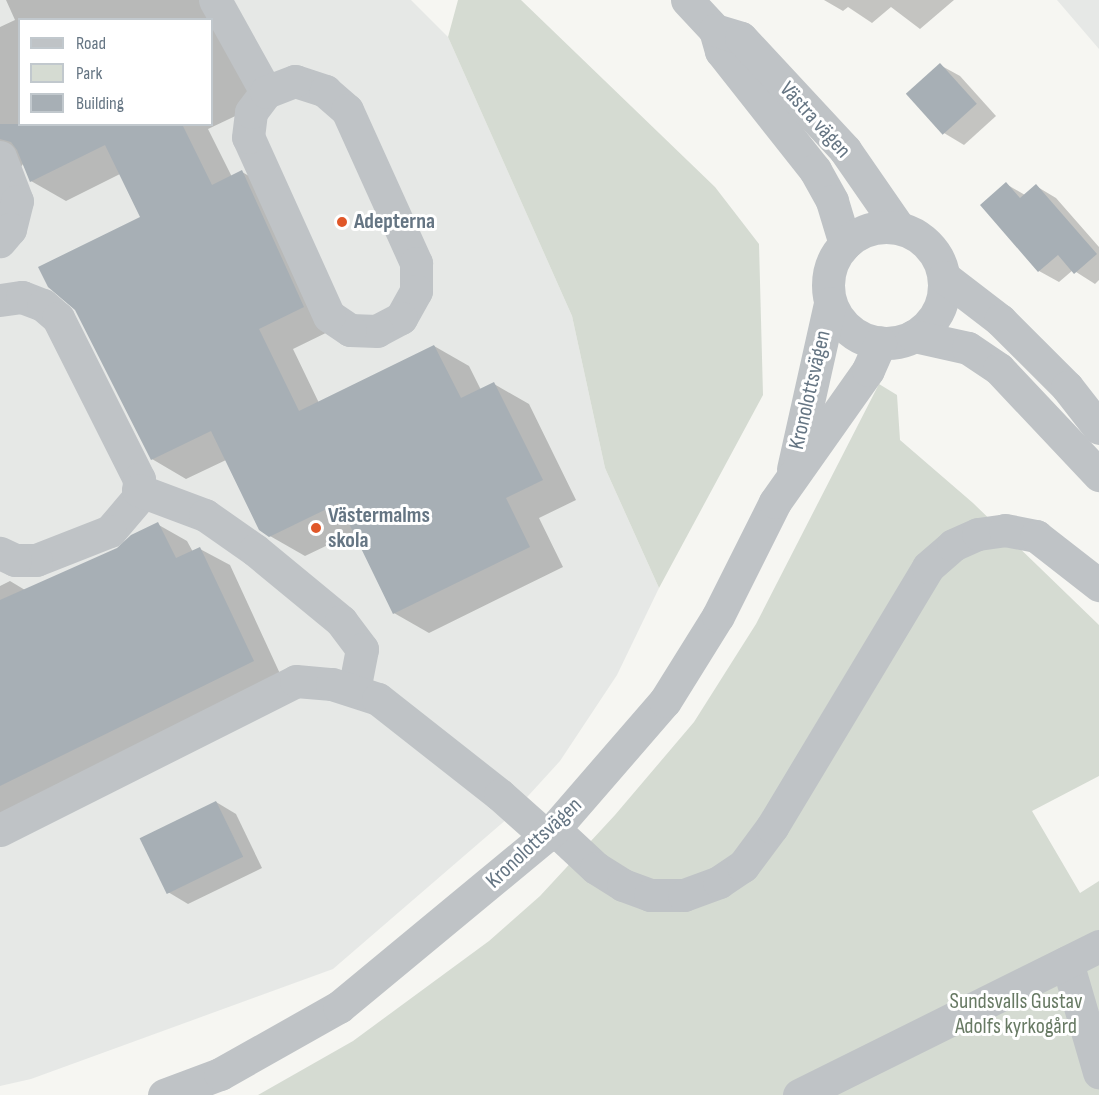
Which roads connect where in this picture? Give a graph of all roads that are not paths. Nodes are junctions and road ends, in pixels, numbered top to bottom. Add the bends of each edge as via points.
1 (215, 0) edge
2 (687, 0) edge
3 (715, 30) junction
4 (266, 92) junction
5 (0, 157) edge
6 (899, 228) junction
7 (0, 241) edge
8 (845, 244) junction
9 (944, 277) junction
10 (0, 300) edge
11 (830, 303) junction
12 (914, 336) junction
13 (880, 343) junction
14 (1099, 428) edge
15 (1099, 475) edge
16 (791, 476) junction
17 (138, 490) junction
18 (0, 553) edge
19 (1099, 585) edge
20 (354, 690) junction
21 (0, 830) edge
22 (550, 833) junction
23 (1099, 946) edge
24 (1066, 962) junction
25 (1099, 1072) edge
26 (835, 1087) edge
27 (164, 1095) edge
28 (799, 1095) edge

1 - 4 street
2 - 3 street, Västra vägen
3 - 6 street, Västra vägen via 741,38 845,150
3 - 8 street, Västra vägen via 721,51 815,170 835,210
4 - 4 street via 295,81 325,92 347,110 416,263 416,291 401,318 377,332 350,330 329,316 248,137 251,112
5 - 7 street via 17,201 10,229
6 - 8 street via 868,229
6 - 9 street via 929,246
8 - 11 street via 831,265
9 - 12 street via 939,309
9 - 14 street via 1000,320 1067,387
10 - 17 street via 22,297 43,305 58,318 139,479
11 - 13 street via 850,331
11 - 16 street, Kronolottsvägen
12 - 13 street
12 - 15 street via 968,348 999,369
13 - 16 street, Kronolottsvägen via 868,370
16 - 22 street, Kronolottsvägen via 718,616 665,700
17 - 18 street via 138,498 128,513 110,531 36,560 15,561
17 - 20 street via 205,516 255,550 341,621 362,649
19 - 22 street via 1036,536 1005,530 978,534 952,545 928,567 772,827 743,866 718,882 684,895 650,895 622,885
20 - 21 street via 296,681
20 - 22 street via 378,699
22 - 27 street, Kronolottsvägen via 339,1007 220,1074
23 - 24 street
24 - 25 street
24 - 26 street
26 - 28 street

